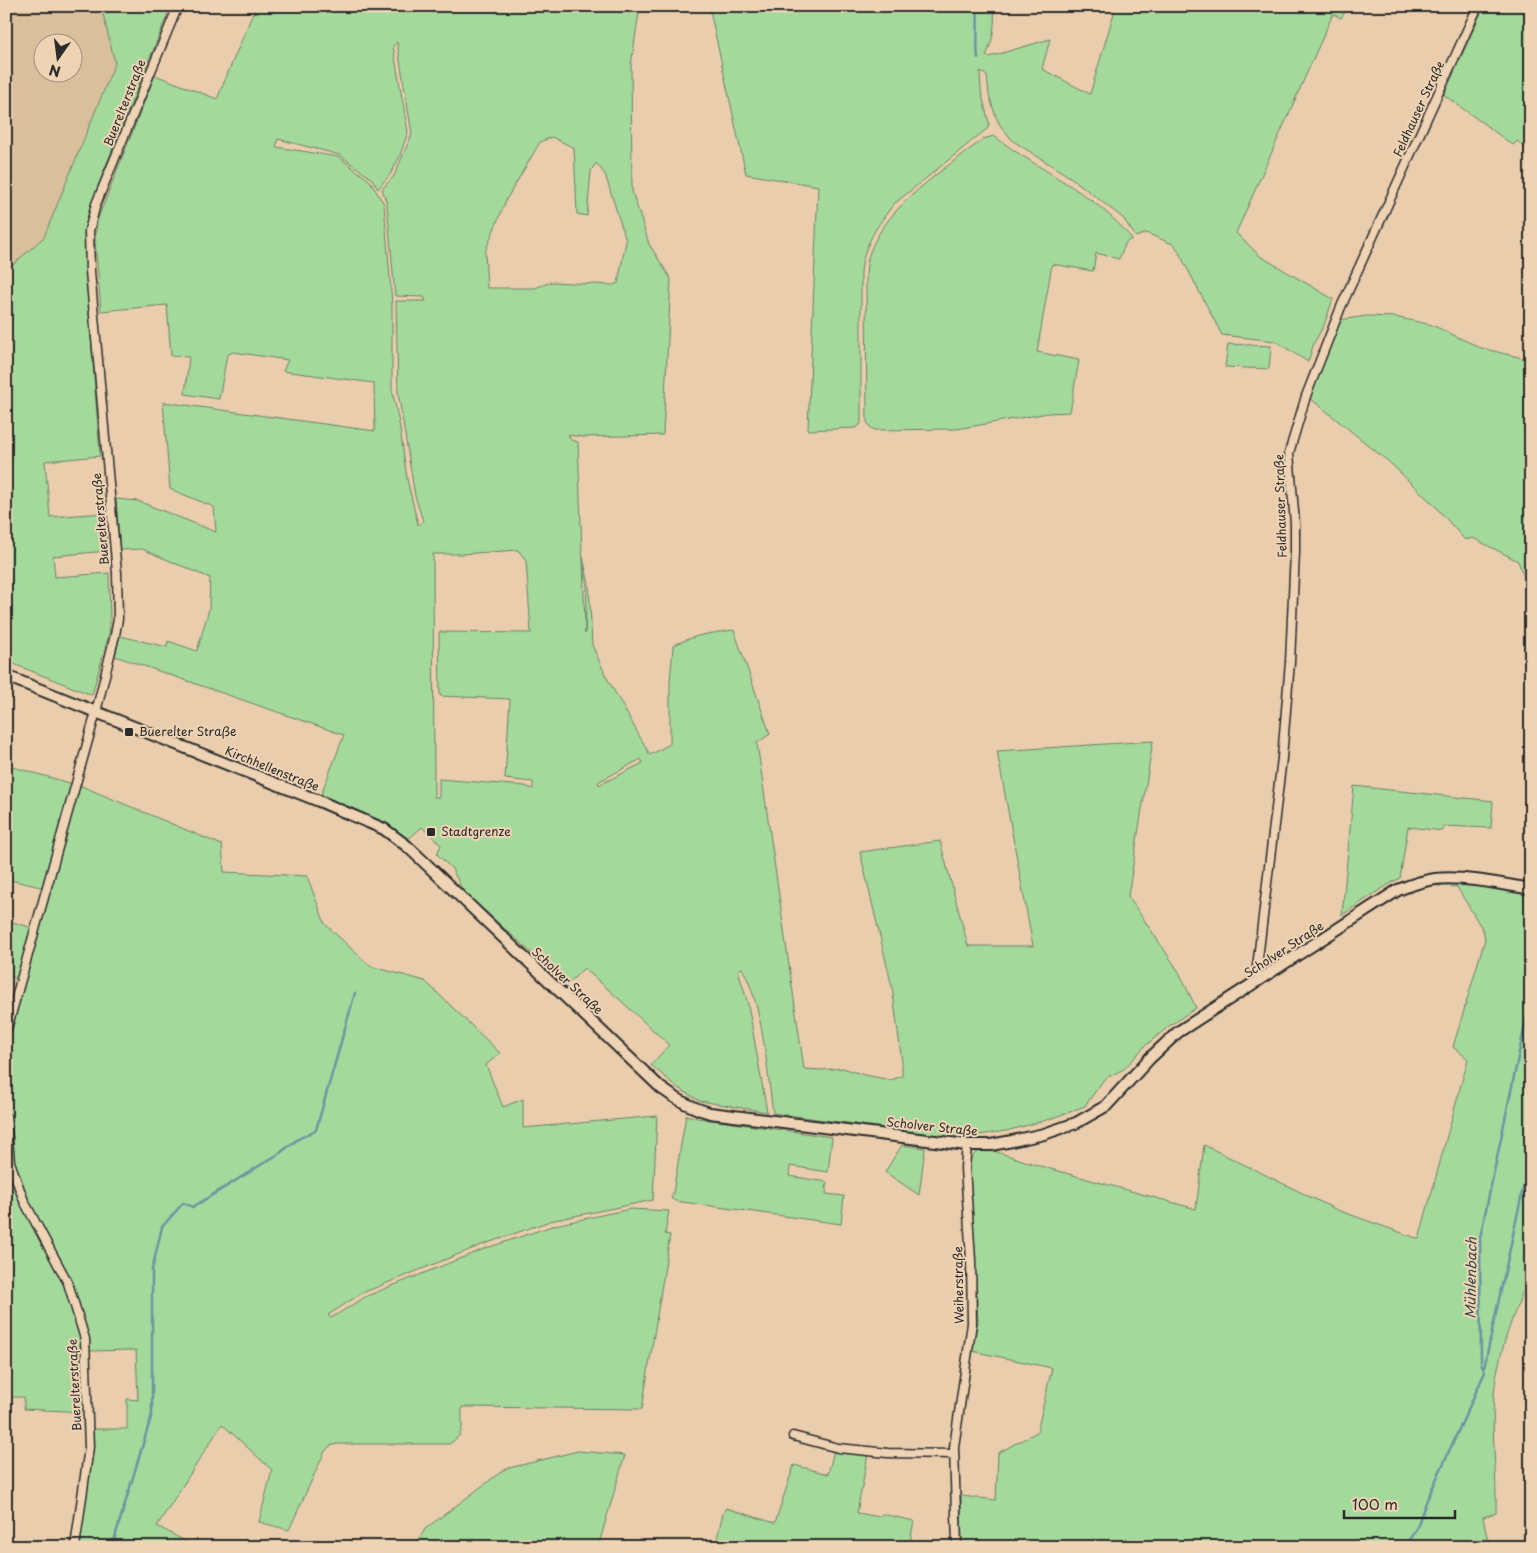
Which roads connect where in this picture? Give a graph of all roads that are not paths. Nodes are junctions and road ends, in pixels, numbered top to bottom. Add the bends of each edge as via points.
1 (178, 6) edge
2 (1478, 6) edge
3 (6, 676) edge
4 (96, 712) junction
5 (1531, 889) edge
6 (454, 892) joint
7 (1260, 981) junction
8 (6, 1032) edge
9 (6, 1117) edge
10 (967, 1145) junction
11 (793, 1436) dead end
12 (954, 1454) junction
13 (75, 1547) edge
14 (957, 1547) edge

1 - 4 street, Buerelterstraße via 96,204 89,231 118,593 118,619
2 - 7 street, Feldhauser Straße via 1341,307 1309,389 1289,453 1295,552 1290,662 1256,974
3 - 4 street, Kirchhellenstraße
4 - 6 street, Kirchhellenstraße via 384,829 407,846
4 - 8 street, Buerelterstraße
5 - 7 street, Scholver Straße via 1465,880 1436,879 1414,883 1398,890
6 - 10 street, Scholver Straße via 661,1088 685,1104 710,1113
7 - 10 street, Scholver Straße via 1178,1032 1106,1106 1076,1123 1044,1134 991,1145
9 - 13 street, Buerelterstraße via 10,1162 24,1201 68,1284 85,1339 89,1447
10 - 12 street, Weiherstraße via 965,1168 972,1323
11 - 12 street via 838,1448
12 - 14 street, Weiherstraße

